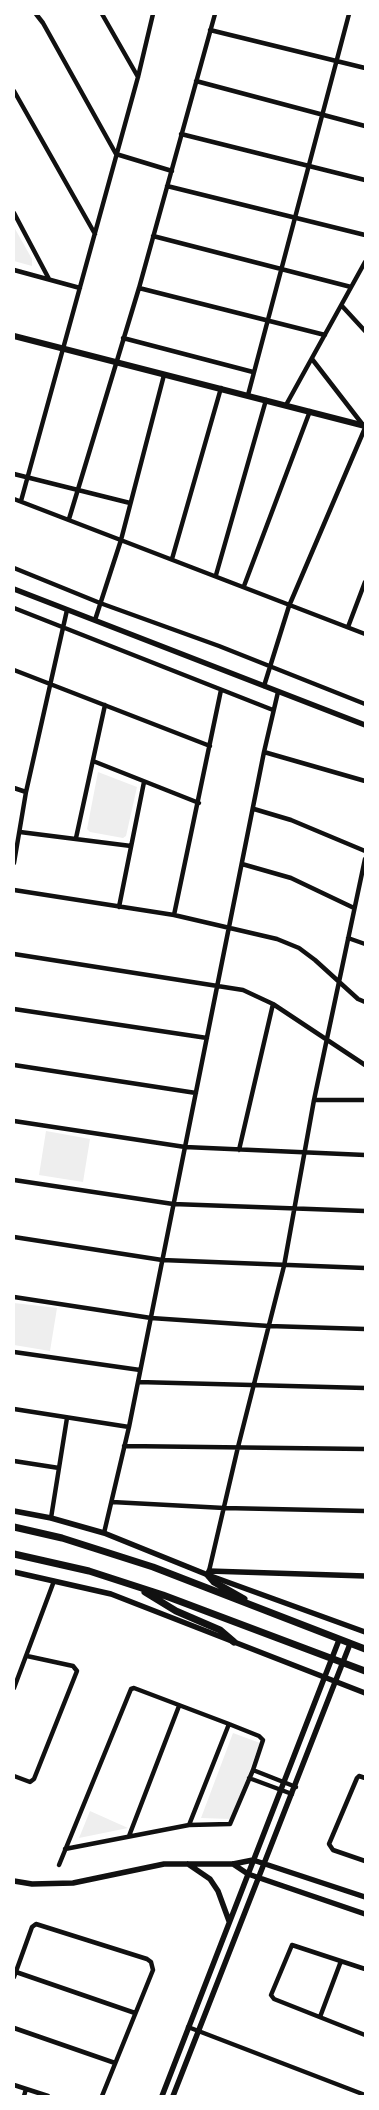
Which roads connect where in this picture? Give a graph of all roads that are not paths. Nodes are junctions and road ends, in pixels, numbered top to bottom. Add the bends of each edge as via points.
1 (36, 14) edge
2 (102, 14) edge
3 (153, 14) edge
4 (215, 14) edge
5 (349, 14) edge
6 (210, 30) junction
7 (337, 62) junction
8 (365, 68) edge
9 (138, 77) junction
10 (196, 81) junction
11 (14, 91) edge
12 (324, 115) junction
13 (365, 126) edge
14 (181, 134) junction
15 (116, 154) junction
16 (310, 166) junction
17 (172, 171) junction
18 (365, 180) edge
19 (167, 186) junction
20 (14, 213) edge
21 (294, 217) junction
22 (95, 234) junction
23 (365, 235) edge
24 (153, 236) junction
25 (365, 262) edge
26 (280, 269) junction
27 (14, 270) edge
28 (49, 279) junction
29 (351, 287) junction
30 (80, 288) junction
31 (139, 288) junction
32 (342, 306) junction
33 (266, 319) junction
34 (365, 331) edge
35 (325, 335) junction
36 (14, 336) edge
37 (123, 338) junction
38 (62, 349) junction
39 (312, 359) junction
40 (115, 362) junction
41 (254, 372) junction
42 (164, 375) junction
43 (221, 388) junction
44 (248, 395) junction
45 (266, 400) junction
46 (286, 405) junction
47 (310, 411) junction
48 (365, 426) edge
49 (14, 474) edge
50 (28, 477) junction
51 (78, 490) junction
52 (14, 499) edge
53 (21, 501) junction
54 (130, 503) junction
55 (69, 519) junction
56 (121, 540) junction
57 (172, 559) junction
58 (14, 568) edge
59 (216, 575) junction
60 (365, 582) edge
61 (244, 586) junction
62 (14, 589) edge
63 (100, 603) junction
64 (289, 606) junction
65 (14, 608) edge
66 (67, 610) junction
67 (95, 620) junction
68 (348, 627) junction
69 (62, 628) junction
70 (365, 634) edge
71 (270, 666) junction
72 (14, 670) edge
73 (50, 684) junction
74 (264, 686) junction
75 (221, 690) junction
76 (278, 692) junction
77 (365, 704) edge
78 (105, 705) junction
79 (273, 710) junction
80 (365, 725) edge
81 (210, 746) junction
82 (264, 752) junction
83 (93, 761) junction
84 (144, 782) junction
85 (365, 782) edge
86 (14, 788) edge
87 (26, 792) junction
88 (199, 803) junction
89 (254, 809) junction
90 (20, 832) junction
91 (76, 838) junction
92 (132, 846) junction
93 (365, 851) edge
94 (365, 859) edge
95 (14, 863) edge
96 (242, 864) junction
97 (359, 886) junction
98 (365, 888) edge
99 (14, 890) edge
100 (119, 907) junction
101 (354, 908) junction
102 (174, 915) junction
103 (230, 927) junction
104 (348, 938) junction
105 (365, 944) edge
106 (14, 954) edge
107 (340, 981) junction
108 (218, 985) junction
109 (365, 1002) edge
110 (273, 1004) junction
111 (14, 1009) edge
112 (206, 1038) junction
113 (326, 1041) junction
114 (14, 1065) edge
115 (365, 1065) edge
116 (196, 1093) junction
117 (314, 1100) junction
118 (365, 1100) edge
119 (14, 1121) edge
120 (185, 1147) junction
121 (239, 1150) junction
122 (304, 1153) junction
123 (365, 1155) edge
124 (14, 1180) edge
125 (173, 1204) junction
126 (294, 1210) junction
127 (365, 1211) edge
128 (14, 1237) edge
129 (162, 1260) junction
130 (284, 1266) junction
131 (365, 1268) edge
132 (14, 1297) edge
133 (151, 1318) junction
134 (269, 1326) junction
135 (365, 1329) edge
136 (14, 1352) edge
137 (140, 1370) junction
138 (138, 1382) junction
139 (254, 1386) junction
140 (365, 1388) edge
141 (14, 1410) edge
142 (67, 1418) junction
143 (129, 1427) junction
144 (124, 1446) junction
145 (238, 1447) junction
146 (365, 1449) edge
147 (14, 1461) edge
148 (59, 1468) junction
149 (112, 1502) junction
150 (224, 1508) junction
151 (14, 1511) edge
152 (365, 1511) edge
153 (51, 1518) junction
154 (14, 1527) edge
155 (104, 1533) junction
156 (14, 1555) edge
157 (14, 1572) edge
158 (208, 1573) junction
159 (365, 1576) edge
160 (54, 1581) junction
161 (136, 1586) junction
162 (263, 1611) junction
163 (365, 1632) edge
164 (339, 1640) junction
165 (234, 1642) junction
166 (350, 1644) junction
167 (365, 1650) edge
168 (27, 1656) junction
169 (332, 1658) junction
170 (344, 1662) junction
171 (365, 1671) edge
172 (324, 1678) junction
173 (336, 1682) junction
174 (14, 1688) edge
175 (365, 1694) edge
176 (179, 1706) junction
177 (229, 1724) junction
178 (253, 1770) junction
179 (14, 1776) edge
180 (249, 1778) junction
181 (365, 1778) edge
182 (283, 1782) junction
183 (296, 1786) junction
184 (280, 1789) junction
185 (292, 1794) junction
186 (189, 1825) junction
187 (129, 1836) junction
188 (65, 1849) junction
189 (253, 1860) junction
190 (365, 1861) edge
191 (186, 1863) junction
192 (265, 1863) junction
193 (234, 1864) junction
194 (58, 1865) dead end
195 (248, 1874) junction
196 (260, 1877) junction
197 (14, 1881) edge
198 (365, 1897) edge
199 (365, 1914) edge
200 (230, 1922) junction
201 (342, 1962) junction
202 (365, 1969) edge
203 (15, 1974) edge
204 (135, 2013) junction
205 (320, 2017) junction
206 (188, 2027) junction
207 (14, 2028) edge
208 (198, 2030) junction
209 (365, 2034) edge
210 (115, 2063) junction
211 (14, 2085) edge
212 (26, 2089) junction
213 (365, 2095) edge
214 (24, 2096) edge
215 (48, 2096) edge
216 (102, 2096) edge
217 (162, 2096) edge
218 (173, 2096) edge

1 - 15 street
2 - 9 street
3 - 9 street
4 - 6 street
5 - 7 street
6 - 7 street
6 - 10 street
7 - 8 street
7 - 12 street
9 - 15 street
10 - 12 street
10 - 14 street
11 - 22 street
12 - 13 street
12 - 16 street
14 - 16 street
14 - 17 street
15 - 17 street
15 - 22 street
16 - 18 street
16 - 21 street
17 - 19 street
19 - 21 street
19 - 24 street
20 - 28 street
21 - 23 street
21 - 26 street
22 - 30 street
24 - 26 street
24 - 31 street
25 - 29 street
26 - 29 street
26 - 33 street
27 - 28 street
28 - 30 street
29 - 32 street
30 - 38 street
31 - 33 street
31 - 37 street
32 - 34 street
32 - 35 street
33 - 35 street
33 - 41 street
35 - 39 street
36 - 38 main road
37 - 40 street
37 - 41 street
38 - 40 main road
38 - 50 street
39 - 46 street
39 - 48 street
40 - 42 main road
40 - 51 street
41 - 44 street
42 - 43 main road
42 - 54 street
43 - 44 main road
43 - 57 street
44 - 45 main road
45 - 46 main road
45 - 59 street
46 - 47 main road
47 - 48 main road
47 - 61 street
48 - 64 street
49 - 50 street
50 - 51 street
50 - 53 street
51 - 54 street
51 - 55 street
52 - 53 street
53 - 55 street
54 - 56 street
55 - 56 street
56 - 57 street
56 - 63 street
57 - 59 street
58 - 63 street
59 - 61 street
60 - 68 street
61 - 64 street
62 - 66 street
63 - 67 street
63 - 71 street
64 - 68 street
64 - 71 street
65 - 69 street
66 - 67 street
66 - 69 street
67 - 74 street
68 - 70 street
69 - 73 street
69 - 75 street
71 - 74 street
71 - 77 street
72 - 73 street
73 - 78 street
73 - 87 street
74 - 76 street
75 - 79 street
75 - 81 street
76 - 79 street
76 - 80 street
78 - 81 street
78 - 83 street
79 - 82 street
81 - 88 street
82 - 85 street
82 - 89 street
83 - 84 street
83 - 91 street
84 - 88 street
84 - 92 street
86 - 87 street
87 - 90 street
88 - 102 street
89 - 93 street via 291,820
89 - 96 street
90 - 91 street
90 - 95 street
91 - 92 street
92 - 100 street
94 - 97 street
96 - 101 street via 291,878
96 - 103 street
97 - 98 street
97 - 101 street
99 - 100 street
100 - 102 street
101 - 104 street
102 - 103 street
103 - 107 street via 277,938 299,948
103 - 108 street
104 - 105 street
104 - 107 street
106 - 108 street
107 - 109 street
107 - 113 street
108 - 110 street via 243,990
108 - 112 street
110 - 113 street
110 - 121 street
111 - 112 street
112 - 116 street
113 - 115 street
113 - 117 street
114 - 116 street
116 - 120 street
117 - 118 street
117 - 122 street
119 - 120 street
120 - 121 street
120 - 125 street
121 - 122 street
122 - 123 street
122 - 126 street
124 - 125 street
125 - 126 street
125 - 129 street
126 - 127 street
126 - 130 street
128 - 129 street
129 - 130 street
129 - 133 street
130 - 131 street
130 - 134 street
132 - 133 street
133 - 134 street
133 - 137 street
134 - 135 street
134 - 139 street
136 - 137 street
137 - 138 street
138 - 139 street
138 - 143 street
139 - 140 street
139 - 145 street
141 - 142 street
142 - 143 street
142 - 148 street
143 - 144 street
144 - 145 street
144 - 149 street
145 - 146 street
145 - 150 street
147 - 148 street
148 - 153 street
149 - 150 street
149 - 155 street
150 - 152 street
150 - 158 street
151 - 153 street
153 - 155 street
154 - 162 main road via 62,1538 153,1567
155 - 158 street
156 - 161 main road via 89,1571
157 - 160 street
158 - 159 street
158 - 162 main road via 218,1584
158 - 163 street
160 - 165 street via 111,1594
160 - 168 street
161 - 165 main road via 176,1611 220,1630
161 - 169 main road
162 - 164 main road
164 - 166 main road
164 - 169 street
165 - 172 street
166 - 167 main road
166 - 170 street
168 - 174 street
168 - 179 street via 73,1666 77,1671 34,1780 30,1782
169 - 170 main road
169 - 172 street
170 - 171 main road
170 - 173 street
172 - 173 street
172 - 182 street
173 - 175 street
173 - 183 street
176 - 177 street
176 - 187 street
176 - 188 street via 134,1688 129,1691
177 - 178 street via 263,1740
177 - 186 street
178 - 180 street
178 - 182 street
180 - 184 street
180 - 186 street via 230,1824
181 - 190 street via 357,1778 329,1844 333,1850
182 - 183 street
182 - 184 street
183 - 185 street
184 - 185 street
184 - 189 street
185 - 192 street
186 - 187 street
187 - 188 street
188 - 194 street
189 - 192 street
189 - 193 street
189 - 195 street
191 - 193 street
191 - 197 street via 164,1864 73,1883
191 - 200 street via 210,1880 225,1905
192 - 196 street
192 - 198 street
193 - 195 street
195 - 196 street
195 - 200 street
196 - 199 street
196 - 208 street
200 - 206 street
201 - 202 street
201 - 205 street
201 - 205 street via 292,1945 271,1995
203 - 204 street
203 - 204 street via 32,1927 36,1924 147,1959 153,1970
204 - 210 street
205 - 209 street
206 - 208 street
206 - 217 street
207 - 210 street
208 - 213 street
208 - 218 street
210 - 216 street
211 - 212 street
212 - 214 street
212 - 215 street

